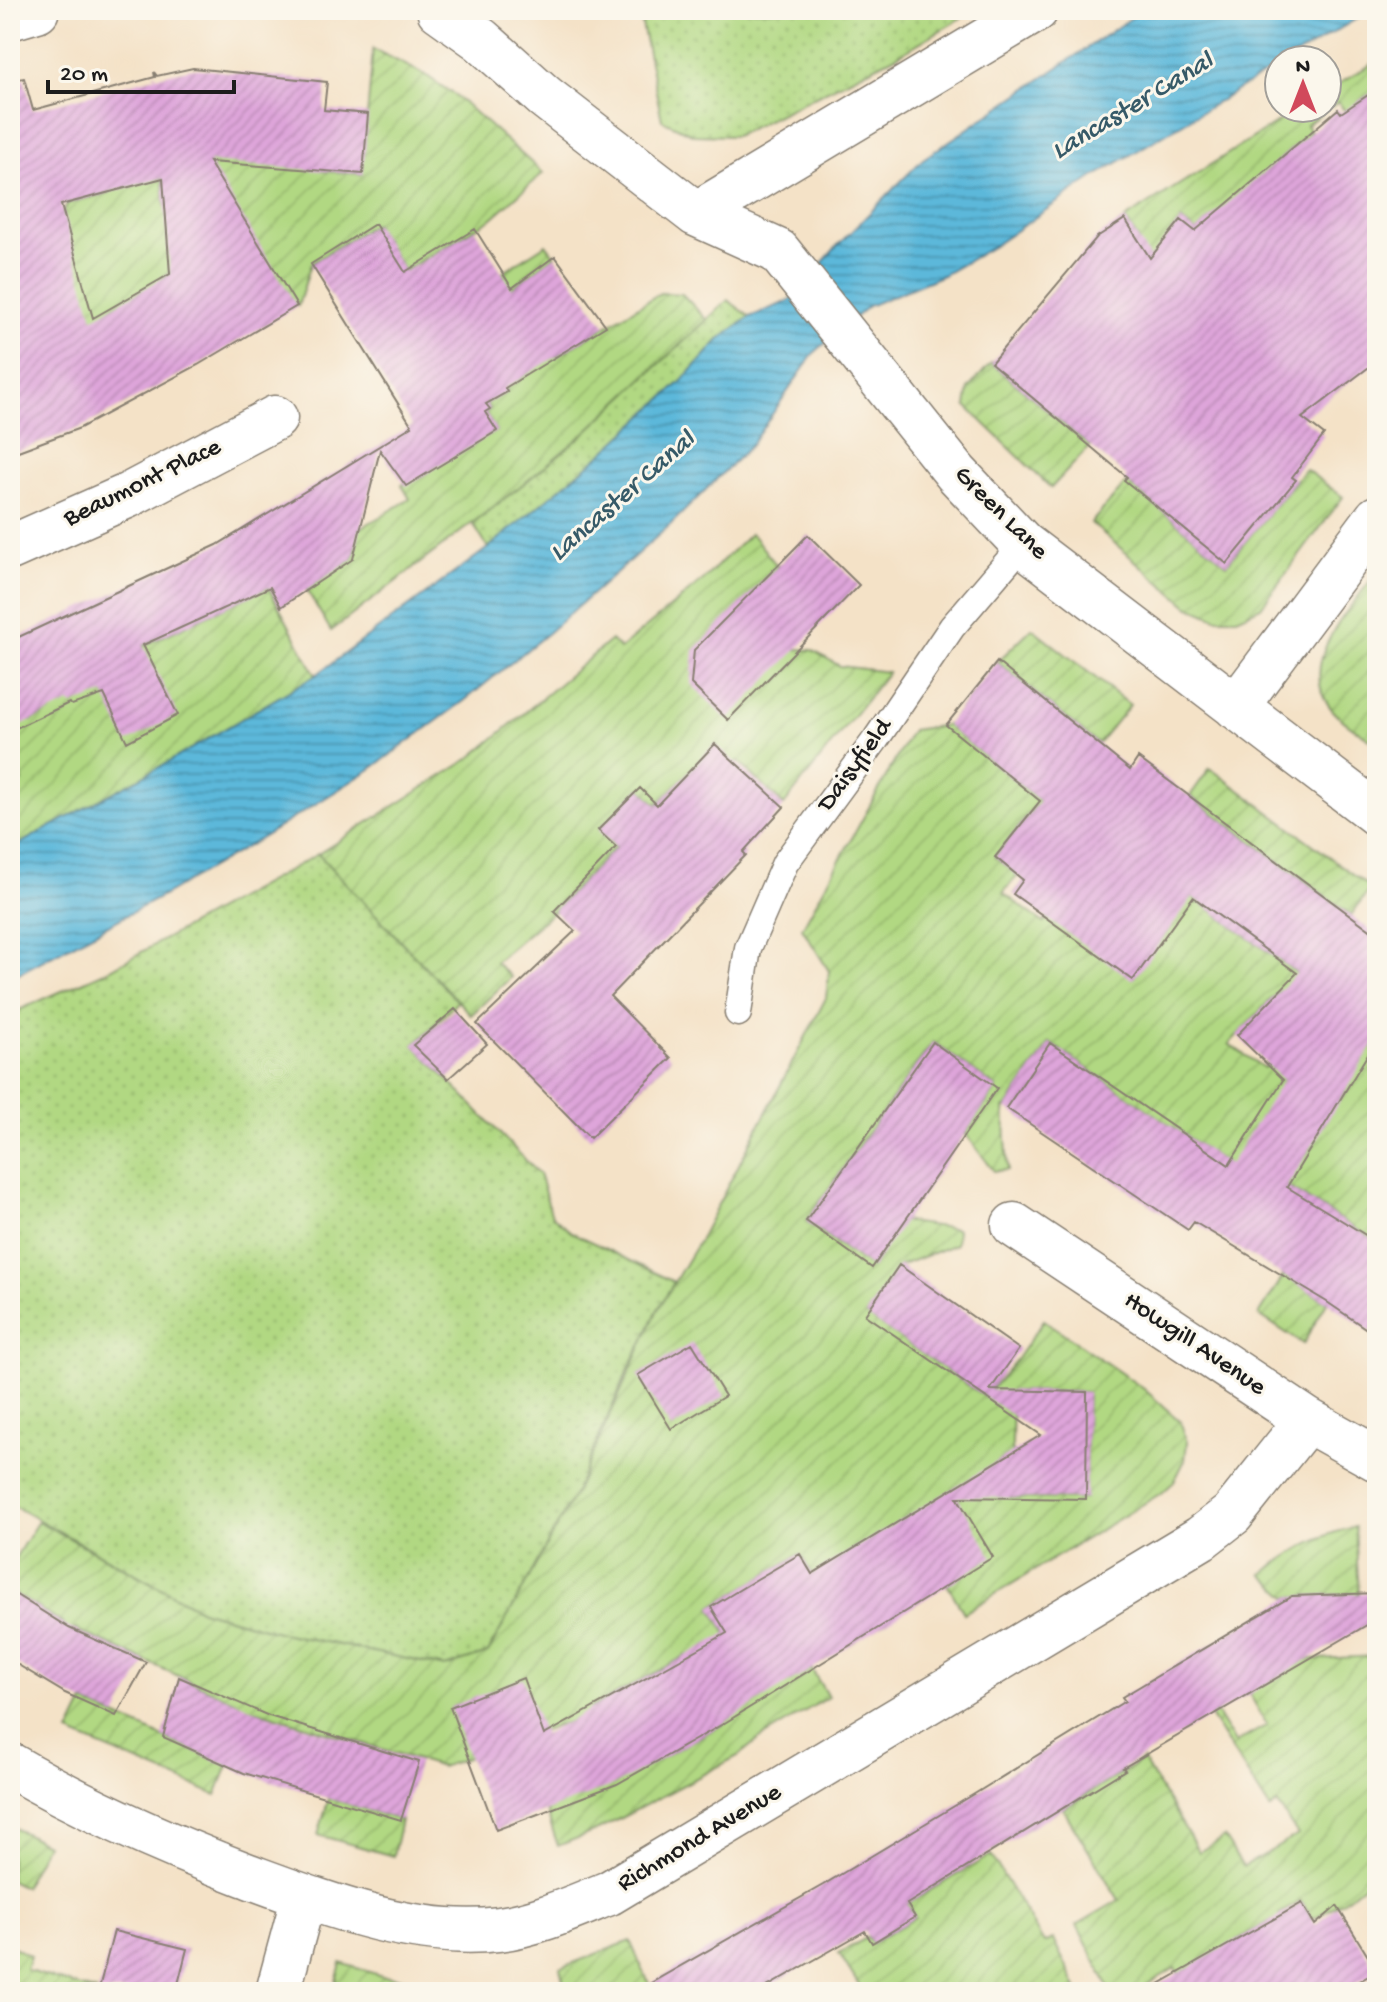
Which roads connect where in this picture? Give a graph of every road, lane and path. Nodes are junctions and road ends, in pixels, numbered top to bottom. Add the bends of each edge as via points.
1 (37, 10) edge
2 (439, 10) edge
3 (1036, 10) edge
4 (10, 18) edge
5 (696, 214) junction
6 (275, 418) dead end
7 (1377, 518) edge
8 (1023, 544) junction
9 (10, 548) edge
10 (1236, 707) junction
11 (1377, 814) edge
12 (738, 1013) dead end
13 (1014, 1225) dead end
14 (1307, 1420) junction
15 (1377, 1459) edge
16 (10, 1765) edge
17 (304, 1896) junction
18 (278, 1992) edge

1 - 4 street
2 - 5 street, Green Lane
3 - 5 street
5 - 8 street, Green Lane via 778,251 956,473
6 - 9 street, Beaumont Place via 127,496
7 - 10 street
8 - 10 street, Green Lane
8 - 12 lane, Daisyfield via 952,627 785,863 748,948
10 - 11 street, Green Lane
13 - 14 street, Howgill Avenue
14 - 15 street, Howgill Avenue
14 - 17 street, Richmond Avenue via 1232,1514 1201,1538 609,1893 499,1929 452,1930 383,1919
16 - 17 street, Richmond Avenue via 170,1845
17 - 18 street

